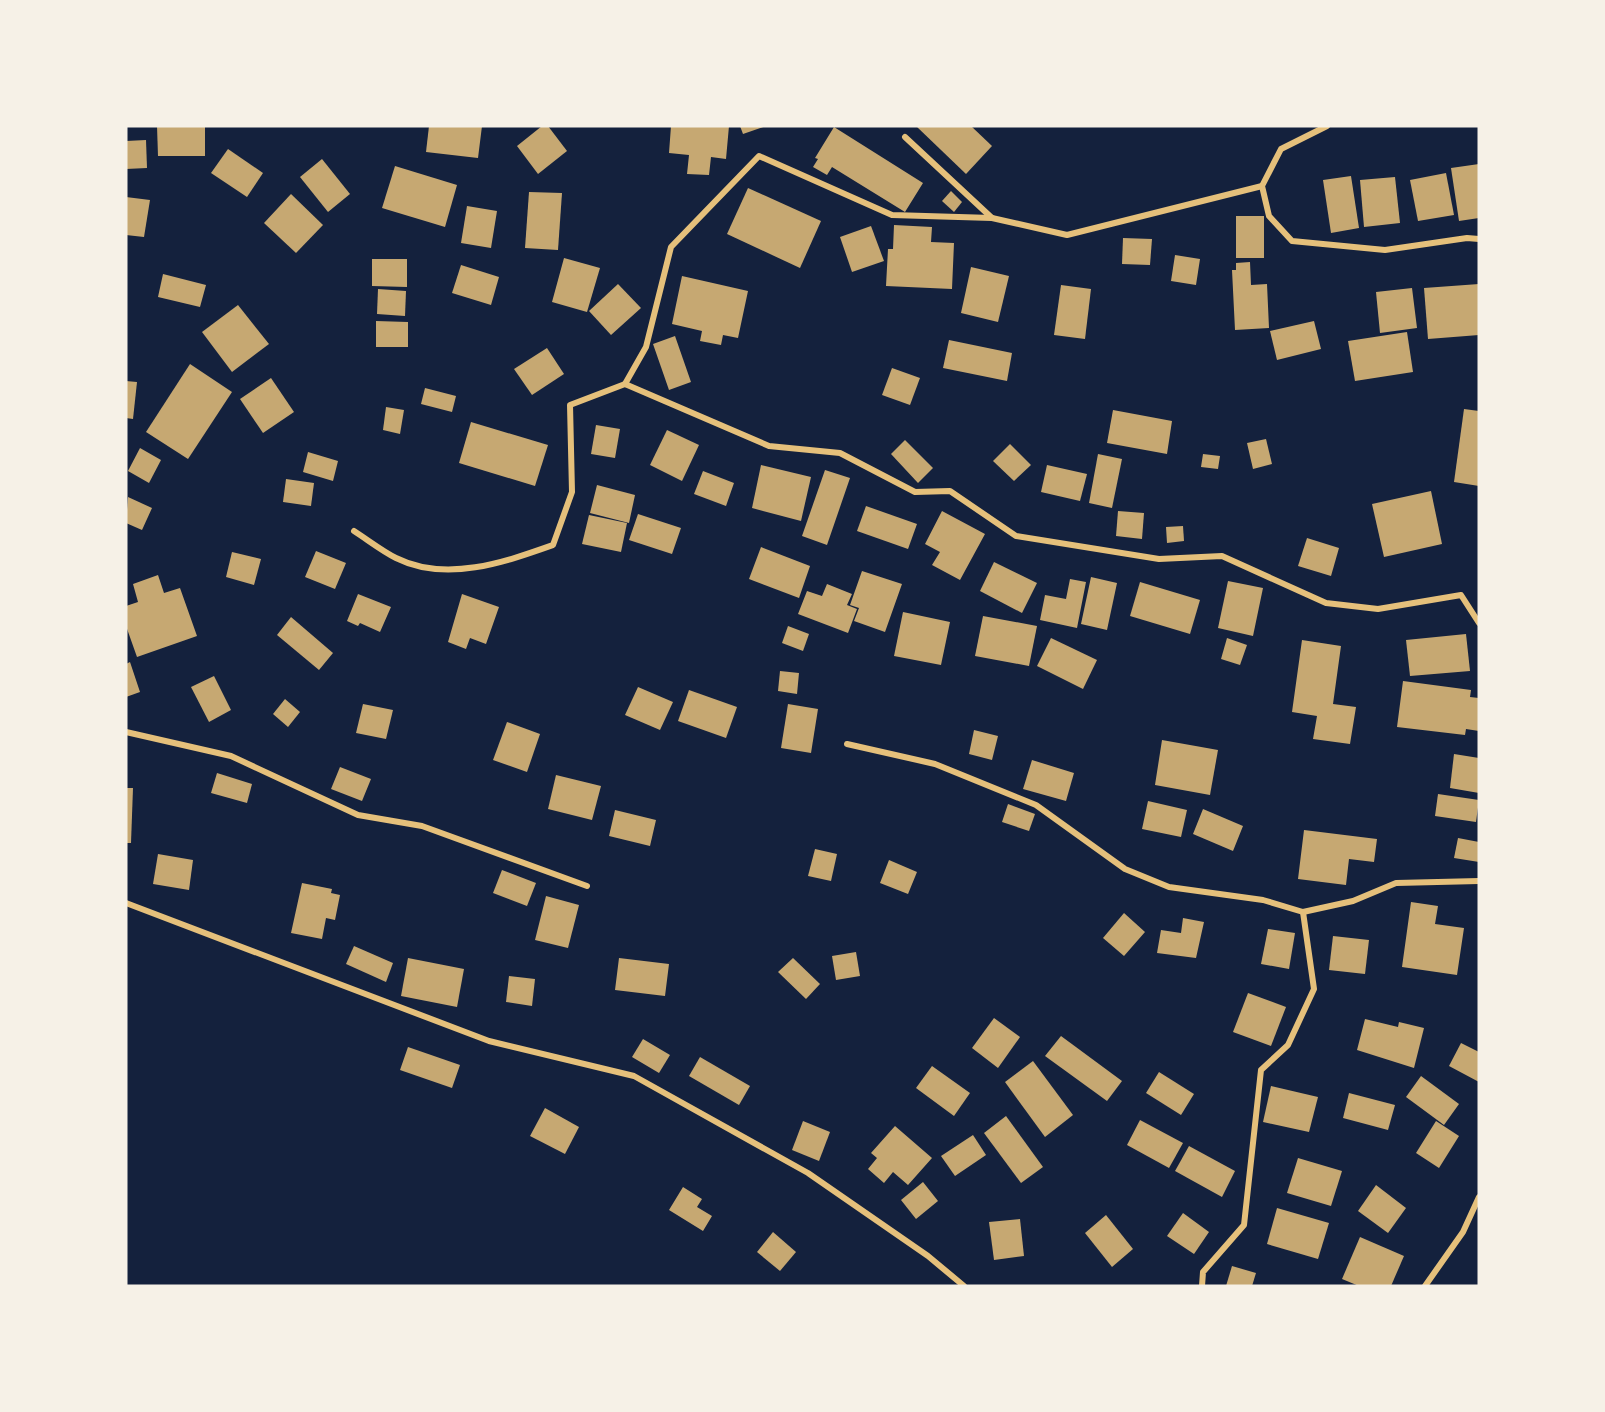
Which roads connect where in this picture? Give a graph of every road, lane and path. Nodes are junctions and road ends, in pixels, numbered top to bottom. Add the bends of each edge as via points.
1 (1327, 126) edge
2 (905, 137) dead end
3 (1262, 186) junction
4 (992, 218) junction
5 (1479, 239) edge
6 (625, 384) junction
7 (354, 531) dead end
8 (1479, 623) edge
9 (126, 732) edge
10 (847, 744) dead end
11 (1479, 881) edge
12 (588, 886) dead end
13 (126, 903) edge
14 (1303, 912) junction
15 (1479, 1197) edge
16 (964, 1286) edge
17 (1202, 1286) edge
18 (1425, 1286) edge

1 - 3 street via 1281,149
2 - 4 street
3 - 4 street via 1067,234
3 - 5 street via 1269,216 1292,241 1385,250
4 - 6 street via 892,215 759,156 671,247 646,347
6 - 7 street via 570,405 572,492 553,545 491,566 434,569 397,559
6 - 8 street via 769,446 840,453 915,492 950,491 1016,536 1159,559 1222,556 1326,603 1378,609 1461,595
9 - 12 street via 231,756 358,815 422,826
10 - 14 street via 935,764 1036,805 1125,869 1169,887 1263,900
11 - 14 street via 1396,884 1353,901
13 - 16 street via 489,1041 634,1076 808,1173 928,1256
14 - 17 street via 1314,989 1288,1045 1261,1070 1244,1225 1203,1272
15 - 18 street via 1463,1233

